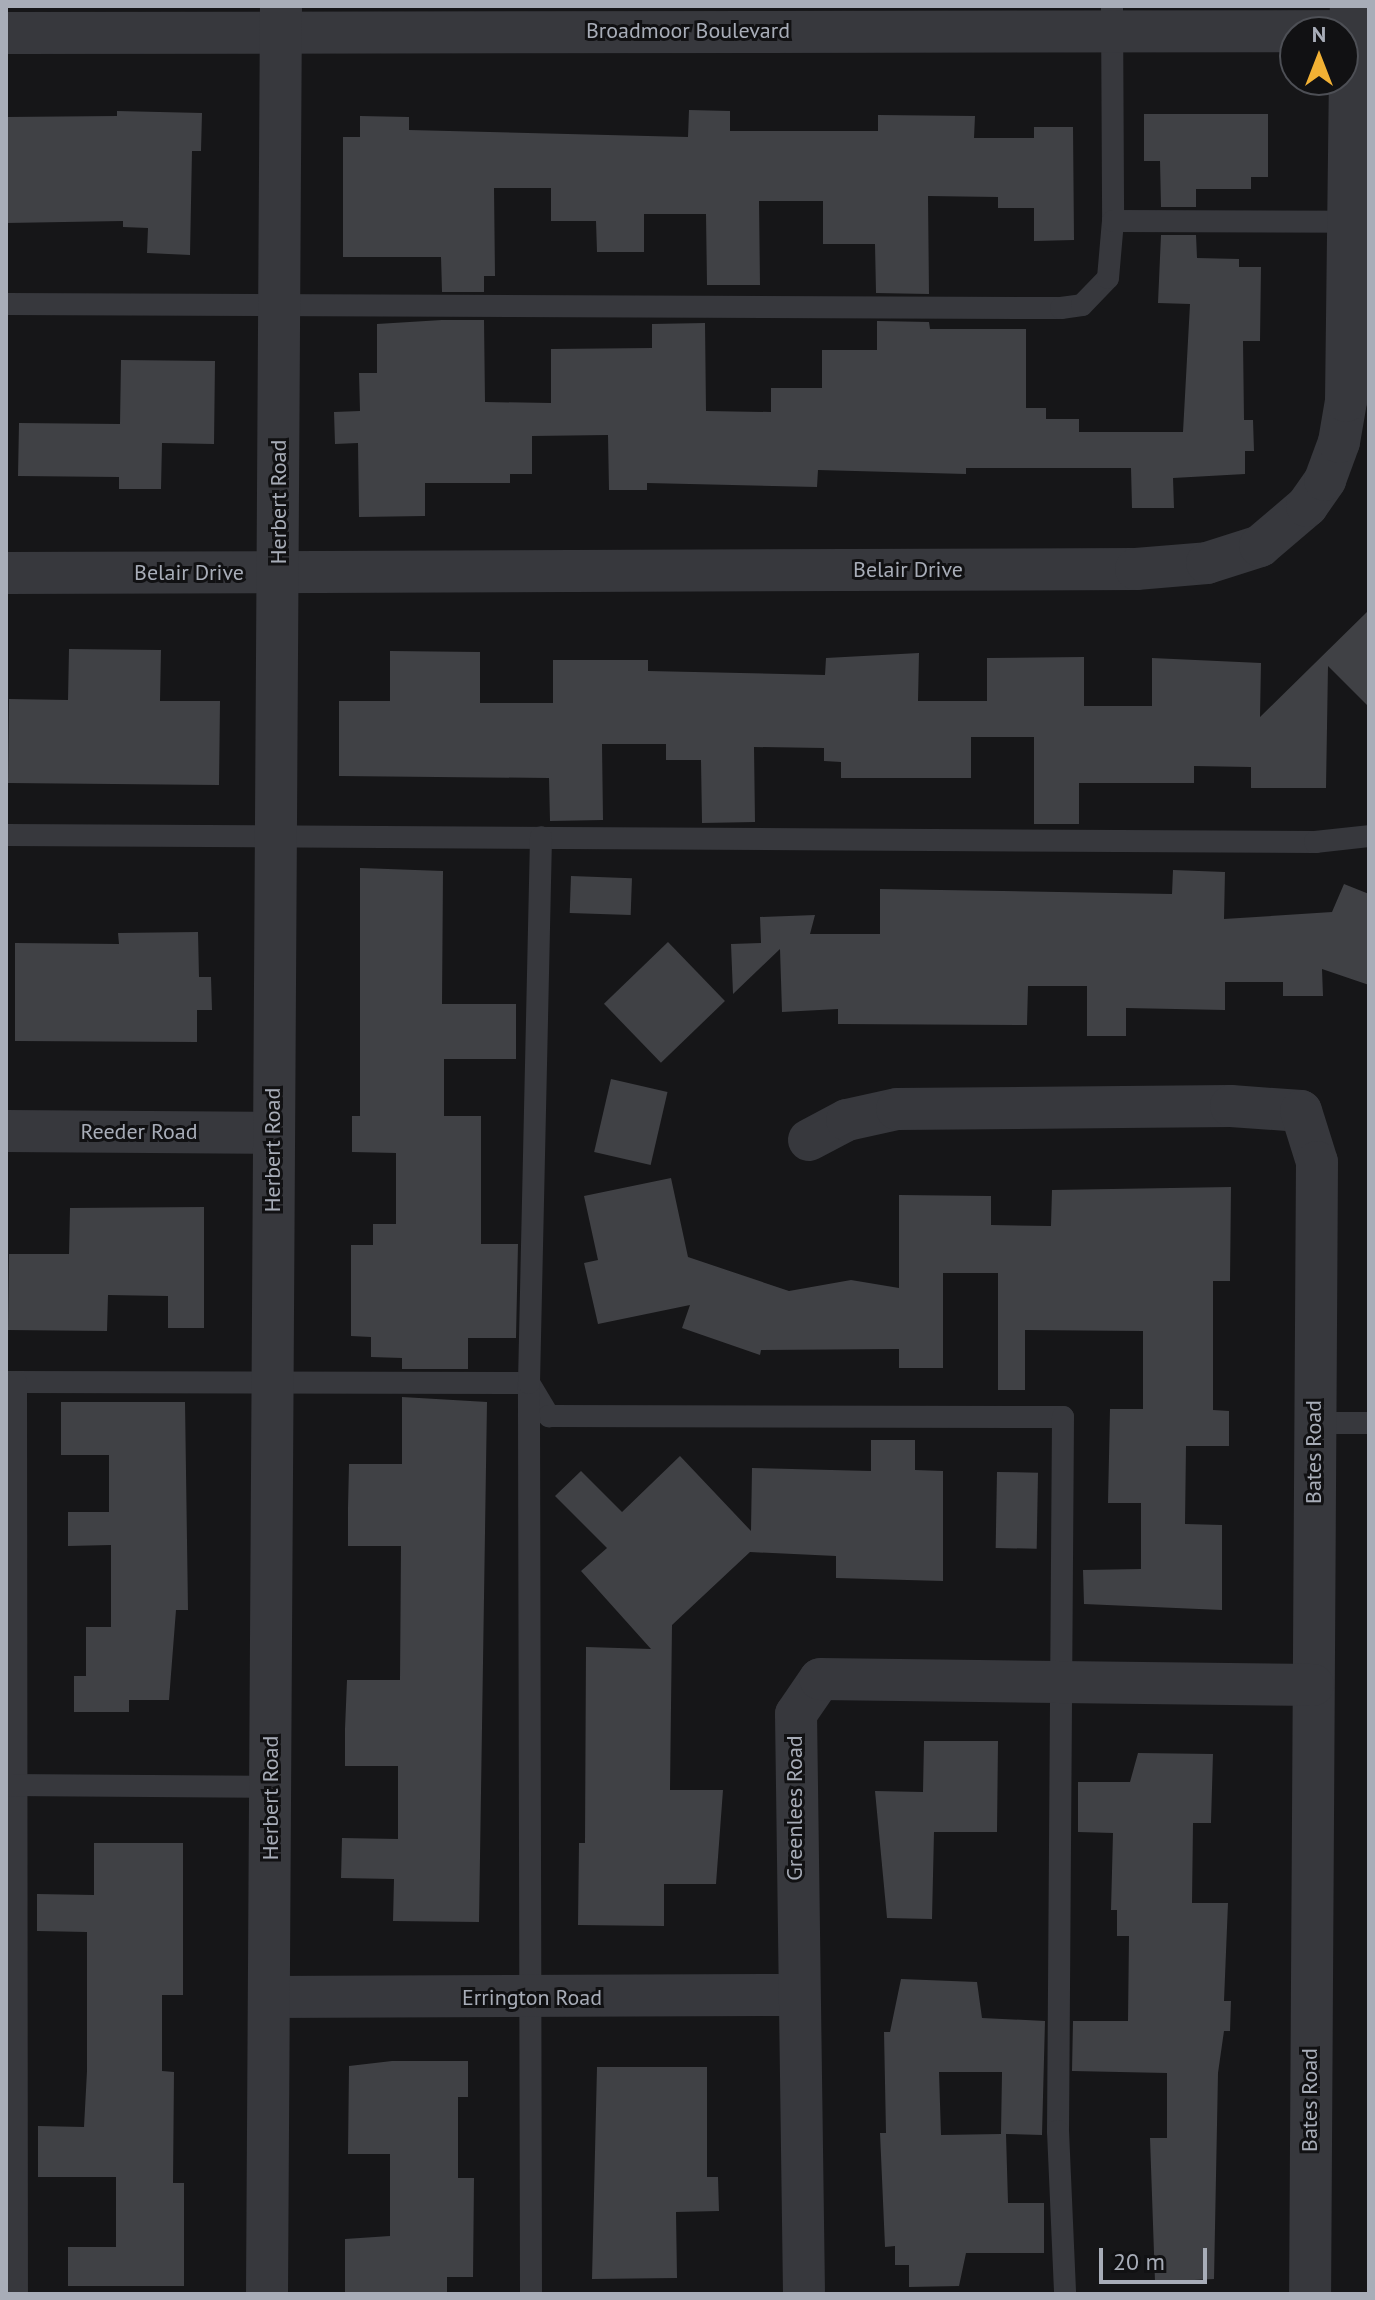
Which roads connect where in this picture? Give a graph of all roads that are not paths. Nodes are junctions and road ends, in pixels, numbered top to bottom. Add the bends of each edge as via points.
1 (1112, 17) edge
2 (281, 20) edge
3 (1279, 20) edge
4 (6, 33) edge
5 (1357, 96) edge
6 (1113, 221) junction
7 (1358, 222) edge
8 (6, 304) edge
9 (278, 304) junction
10 (6, 573) edge
11 (279, 573) junction
12 (6, 835) edge
13 (1369, 836) edge
14 (541, 837) junction
15 (276, 838) junction
16 (6, 1131) edge
17 (273, 1133) junction
18 (809, 1140) dead end
19 (11, 1382) edge
20 (529, 1383) junction
21 (272, 1386) junction
22 (1314, 1423) junction
23 (1369, 1423) edge
24 (1061, 1680) junction
25 (1313, 1685) junction
26 (13, 1785) edge
27 (271, 1787) junction
28 (795, 1995) junction
29 (269, 1997) junction
30 (531, 1998) junction
31 (17, 2294) edge
32 (267, 2294) edge
33 (531, 2294) edge
34 (804, 2294) edge
35 (1065, 2294) edge
36 (1310, 2294) edge

1 - 2 street, Broadmoor Boulevard
1 - 3 street, Broadmoor Boulevard
1 - 6 lane
2 - 4 street, Broadmoor Boulevard
2 - 9 street, Herbert Road
5 - 7 street, Belair Drive
6 - 7 lane
6 - 9 lane via 1108,278 1082,305 1061,308
7 - 11 street, Belair Drive via 1346,401 1325,480 1285,529 1231,556 1136,569
8 - 9 lane
9 - 11 street, Herbert Road
10 - 11 street, Belair Drive
11 - 15 street, Herbert Road
12 - 15 lane
13 - 14 lane via 1346,842
14 - 15 lane
14 - 20 lane
15 - 17 street, Herbert Road
16 - 17 street, Reeder Road
17 - 21 street, Herbert Road
18 - 22 street, Bates Road via 847,1120 897,1109 1231,1106 1301,1111 1317,1162
19 - 21 lane
19 - 26 lane
20 - 21 lane
20 - 24 lane via 549,1416 1063,1417
20 - 30 lane
21 - 27 street, Herbert Road
22 - 23 lane
22 - 25 street, Bates Road
24 - 25 street, Greenlees Road
24 - 28 street, Greenlees Road via 820,1679 796,1714
24 - 35 lane via 1058,2131
25 - 36 street, Bates Road
26 - 27 lane
26 - 31 lane
27 - 29 street, Herbert Road
28 - 30 street, Errington Road
28 - 34 street, Greenlees Road
29 - 30 street, Errington Road
29 - 32 street, Herbert Road
30 - 33 lane

